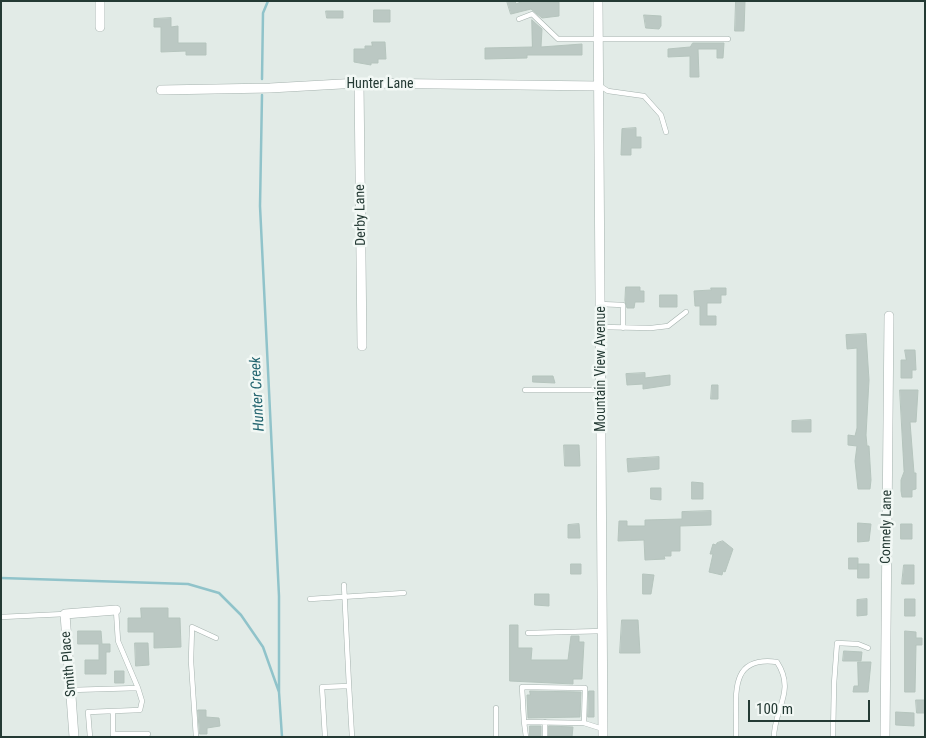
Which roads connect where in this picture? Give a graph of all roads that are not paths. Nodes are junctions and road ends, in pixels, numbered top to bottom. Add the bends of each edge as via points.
1 (100, 1) edge
2 (598, 1) edge
3 (518, 19) dead end
4 (100, 27) dead end
5 (728, 39) dead end
6 (598, 40) junction
7 (359, 84) junction
8 (598, 86) junction
9 (161, 90) dead end
10 (666, 132) dead end
11 (600, 304) junction
12 (686, 312) dead end
13 (889, 316) dead end
14 (600, 327) junction
15 (623, 328) junction
16 (362, 346) dead end
17 (525, 390) dead end
18 (601, 390) junction
19 (344, 585) dead end
20 (404, 593) dead end
21 (344, 597) junction
22 (310, 599) dead end
23 (116, 610) joint
24 (64, 614) junction
25 (1, 617) edge
26 (603, 632) junction
27 (528, 634) dead end
28 (216, 638) dead end
29 (868, 648) dead end
30 (349, 686) junction
31 (138, 688) junction
32 (71, 690) junction
33 (496, 708) dead end
34 (113, 711) junction
35 (524, 722) junction
36 (545, 722) junction
37 (584, 723) junction
38 (603, 733) edge
39 (148, 734) dead end
40 (112, 735) edge
41 (74, 737) edge
42 (90, 737) edge
43 (196, 737) edge
44 (325, 737) edge
45 (352, 737) edge
46 (496, 737) edge
47 (526, 737) edge
48 (545, 737) edge
49 (736, 737) edge
50 (774, 737) edge
51 (834, 737) edge
52 (884, 737) edge

1 - 4 street
2 - 6 street, Mountain View Avenue
3 - 6 lane via 532,14 558,39
5 - 6 lane
6 - 8 street, Mountain View Avenue
7 - 8 street, Hunter Lane
7 - 9 street, Hunter Lane
7 - 16 street, Derby Lane
8 - 10 lane via 608,91 644,96 661,115
8 - 11 street, Mountain View Avenue
11 - 14 street, Mountain View Avenue
11 - 15 lane via 623,304
12 - 15 lane via 668,326
13 - 52 street, Connely Lane
14 - 15 lane
14 - 18 street, Mountain View Avenue
17 - 18 lane
18 - 26 street, Mountain View Avenue
19 - 21 lane
20 - 21 lane
21 - 22 lane
21 - 30 lane
23 - 24 street, Smith Place
23 - 31 lane via 118,641
24 - 25 lane
24 - 32 street, Smith Place
26 - 27 lane
26 - 38 street, Mountain View Avenue
28 - 43 lane via 192,627
29 - 51 lane via 837,643
30 - 44 lane via 322,688
30 - 45 lane
31 - 32 lane
31 - 34 lane via 142,702 140,710
32 - 41 street, Smith Place
33 - 46 lane
34 - 40 lane
34 - 42 lane via 88,712
35 - 36 lane
35 - 37 lane via 522,687 585,688
35 - 47 lane
36 - 37 lane
36 - 48 lane
37 - 38 lane
39 - 40 lane
49 - 50 lane via 736,691 740,675 748,664 760,659 777,662 783,671 783,706 774,727

